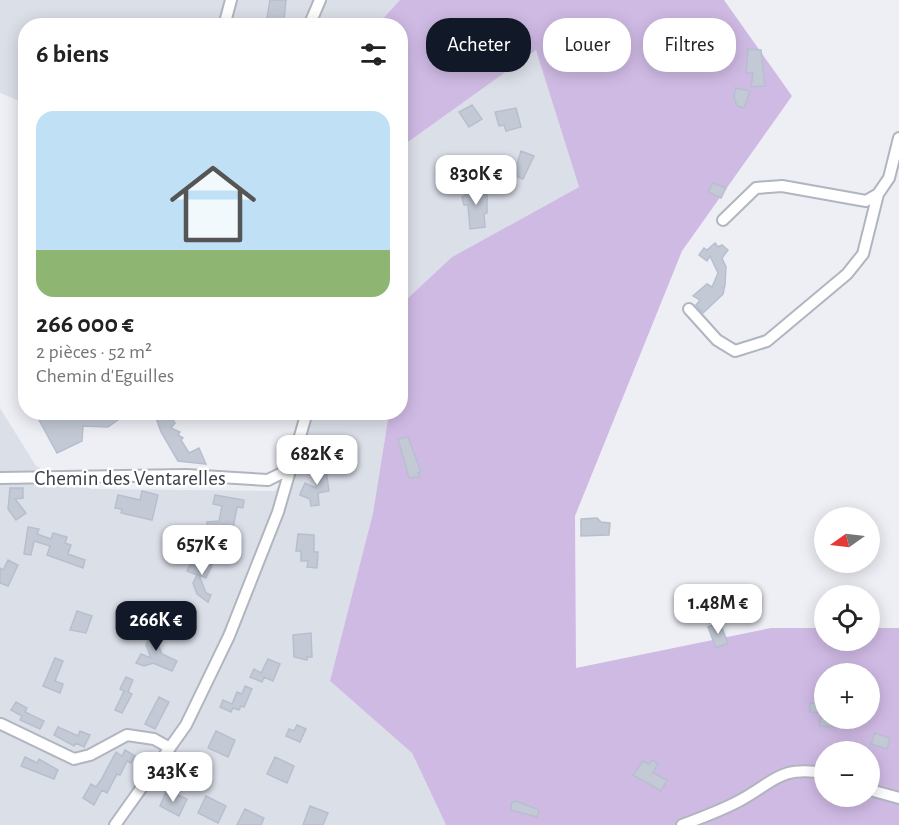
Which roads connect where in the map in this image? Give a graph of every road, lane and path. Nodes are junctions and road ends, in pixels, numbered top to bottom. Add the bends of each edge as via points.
1 (231, 0) edge
2 (320, 0) edge
3 (226, 18) edge
4 (312, 18) edge
5 (899, 138) edge
6 (878, 194) junction
7 (723, 220) dead end
8 (688, 309) dead end
9 (305, 420) edge
10 (292, 468) junction
11 (0, 478) edge
12 (1, 724) edge
13 (170, 748) junction
14 (814, 770) edge
15 (880, 793) edge
16 (899, 798) edge
17 (120, 823) edge
18 (682, 825) edge

1 - 3 street
2 - 4 street
5 - 6 street via 889,178
6 - 7 street via 866,201 782,186 756,188
6 - 8 street via 863,254 847,274 767,341 735,351 717,340
9 - 10 street
10 - 11 street, Chemin des Ventarelles via 268,480 186,475
10 - 13 street via 229,636 186,725
12 - 13 street via 74,759 127,735 154,740
13 - 17 street
14 - 18 street via 782,774 741,800
15 - 16 street

